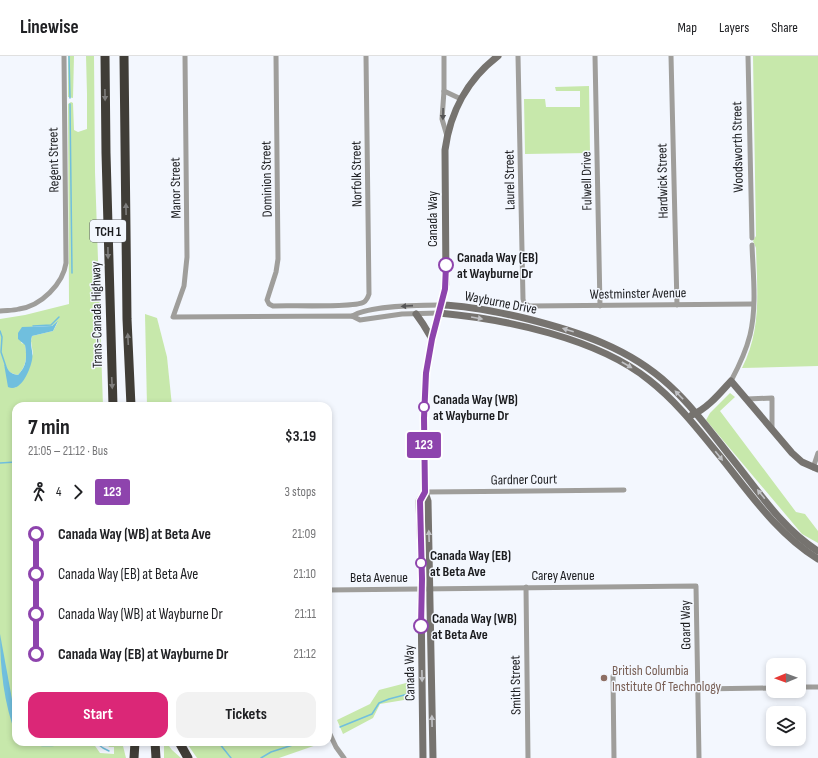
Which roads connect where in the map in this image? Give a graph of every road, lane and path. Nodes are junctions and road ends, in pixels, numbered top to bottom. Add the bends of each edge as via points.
1 (64, 56) edge
2 (105, 56) edge
3 (124, 56) edge
4 (185, 56) edge
5 (276, 56) edge
6 (366, 56) edge
7 (444, 56) edge
8 (498, 56) edge
9 (518, 56) edge
10 (595, 56) edge
11 (671, 56) edge
12 (748, 56) edge
13 (444, 91) junction
14 (461, 99) junction
15 (447, 137) junction
16 (752, 238) dead end
17 (752, 245) dead end
18 (370, 291) joint
19 (524, 303) joint
20 (753, 304) junction
21 (441, 305) junction
22 (676, 305) junction
23 (600, 306) junction
24 (0, 311) edge
25 (439, 313) junction
26 (416, 314) junction
27 (352, 316) junction
28 (173, 317) joint
29 (432, 339) junction
30 (617, 349) junction
31 (612, 356) junction
32 (731, 381) junction
33 (747, 399) junction
34 (113, 402) edge
35 (131, 402) edge
36 (696, 413) junction
37 (688, 417) junction
38 (772, 430) junction
39 (818, 453) edge
40 (816, 468) edge
41 (624, 490) dead end
42 (425, 492) junction
43 (783, 527) junction
44 (818, 551) edge
45 (818, 559) edge
46 (696, 586) joint
47 (526, 587) junction
48 (421, 589) junction
49 (430, 589) junction
50 (332, 590) edge
51 (612, 676) dead end
52 (806, 687) edge
53 (818, 687) edge
54 (698, 688) junction
55 (766, 688) edge
56 (332, 738) edge
57 (136, 746) edge
58 (136, 746) edge
59 (155, 746) edge
60 (181, 746) edge
61 (134, 758) edge
62 (137, 758) edge
63 (156, 758) edge
64 (188, 758) edge
65 (344, 758) edge
66 (424, 758) edge
67 (433, 758) edge
68 (528, 758) edge
69 (614, 758) edge
70 (699, 758) edge

1 - 24 street, Regent Street via 65,271 38,302 20,309
2 -> 34 highway, Trans-Canada Highway / TCH 1
35 -> 3 highway, TCH 1 via 127,319
4 - 28 street, Manor Street via 187,257 182,292
5 - 18 street, Dominion Street via 278,259 267,300 273,306 348,304 364,302
6 - 18 street, Norfolk Street
7 - 13 street
8 - 14 street, Canada Way via 473,79
9 - 19 street, Laurel Street
10 - 23 street, Fulwell Drive
11 - 22 street, Hardwick Street
12 - 16 street, Woodsworth Street
13 - 14 street
13 -> 15 street via 442,119
14 - 15 street, Canada Way
15 - 21 street, Canada Way via 446,284
17 - 20 street
19 - 23 street, Westminster Avenue via 529,306
20 - 22 street, Westminster Avenue
20 - 32 street via 748,343
21 - 25 street, Canada Way
21 -> 27 street, Wayburne Drive via 380,309 359,312
30 -> 21 street, Wayburne Drive via 586,336 526,319 484,310
22 - 23 street, Westminster Avenue
25 - 26 street, Wayburne Drive
25 - 29 street, Canada Way
25 -> 31 street, Wayburne Drive via 534,330
26 - 27 street, Wayburne Drive via 360,320
26 - 29 street
27 - 28 street, Wayburne Drive
29 - 42 street, Canada Way via 424,395
30 - 31 street
36 -> 30 street, Wayburne Drive via 669,385 644,365
31 -> 37 street, Wayburne Drive via 648,379
32 - 33 street
32 - 36 street
33 - 38 street
33 - 38 street via 772,398
36 - 37 street
43 -> 36 street, Wayburne Drive
37 -> 43 street, Wayburne Drive via 752,496
38 - 40 street via 796,458
39 - 40 street
41 - 42 street, Gardner Court
42 - 48 street, Canada Way via 420,501
49 -> 42 street, Canada Way via 428,500
43 - 44 street, Wayburne Drive
43 - 45 street, Wayburne Drive via 798,545
46 - 47 street, Carey Avenue
46 - 54 street, Goard Way
47 - 49 street, Carey Avenue
47 - 68 street, Smith Street
48 - 49 street, Beta Avenue
48 - 50 street, Beta Avenue
48 -> 66 street, Canada Way
67 -> 49 street, Canada Way
51 - 69 street
52 - 53 street
54 - 55 street
54 - 70 street, Goard Way
56 - 65 street
57 - 61 highway
58 - 62 highway
59 - 63 highway
60 - 64 highway

